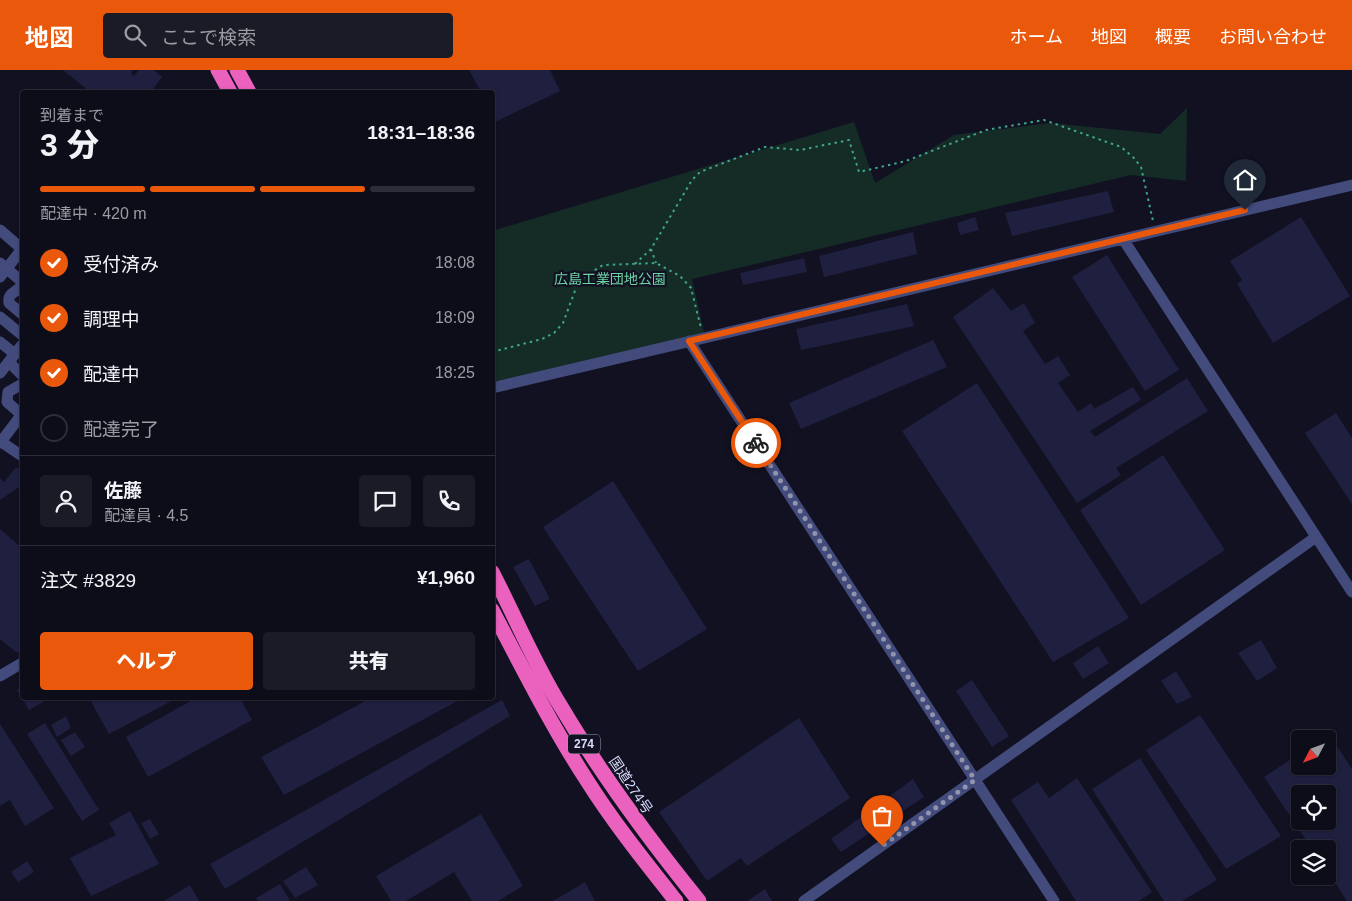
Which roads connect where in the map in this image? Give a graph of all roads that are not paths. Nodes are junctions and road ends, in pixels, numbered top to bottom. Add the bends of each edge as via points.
1 (218, 70) edge
2 (237, 70) edge
3 (229, 90) edge
4 (248, 90) edge
5 (1352, 185) edge
6 (0, 230) edge
7 (1123, 239) junction
8 (20, 247) edge
9 (20, 251) edge
10 (4, 268) edge
11 (20, 272) edge
12 (20, 280) edge
13 (20, 290) edge
14 (20, 312) edge
15 (0, 317) edge
16 (20, 333) edge
17 (689, 341) junction
18 (0, 342) edge
19 (15, 354) edge
20 (20, 368) edge
21 (0, 373) edge
22 (20, 385) edge
23 (495, 387) edge
24 (20, 418) edge
25 (20, 420) edge
26 (0, 442) edge
27 (20, 455) edge
28 (1316, 537) junction
29 (495, 578) edge
30 (1352, 592) edge
31 (495, 616) edge
32 (20, 664) edge
33 (1, 674) edge
34 (975, 780) junction
35 (676, 901) edge
36 (698, 901) edge
37 (804, 901) edge
38 (1054, 901) edge

1 - 3 highway
2 - 4 highway
5 - 7 street
6 - 8 street
7 - 17 street
7 - 28 street
9 - 10 street
10 - 11 street
10 - 12 street
13 - 14 street via 11,293 9,303
15 - 16 street
17 - 23 street
17 - 34 street
18 - 19 street
19 - 20 street
19 - 21 street
22 - 24 street via 8,392 7,397 7,402
25 - 26 street
26 - 27 street
28 - 30 street
28 - 34 street
29 - 36 highway, 国道274号 / 274 via 558,703 646,835
31 - 35 highway, 274 via 545,713 587,781
32 - 33 street
34 - 37 street
34 - 38 street

